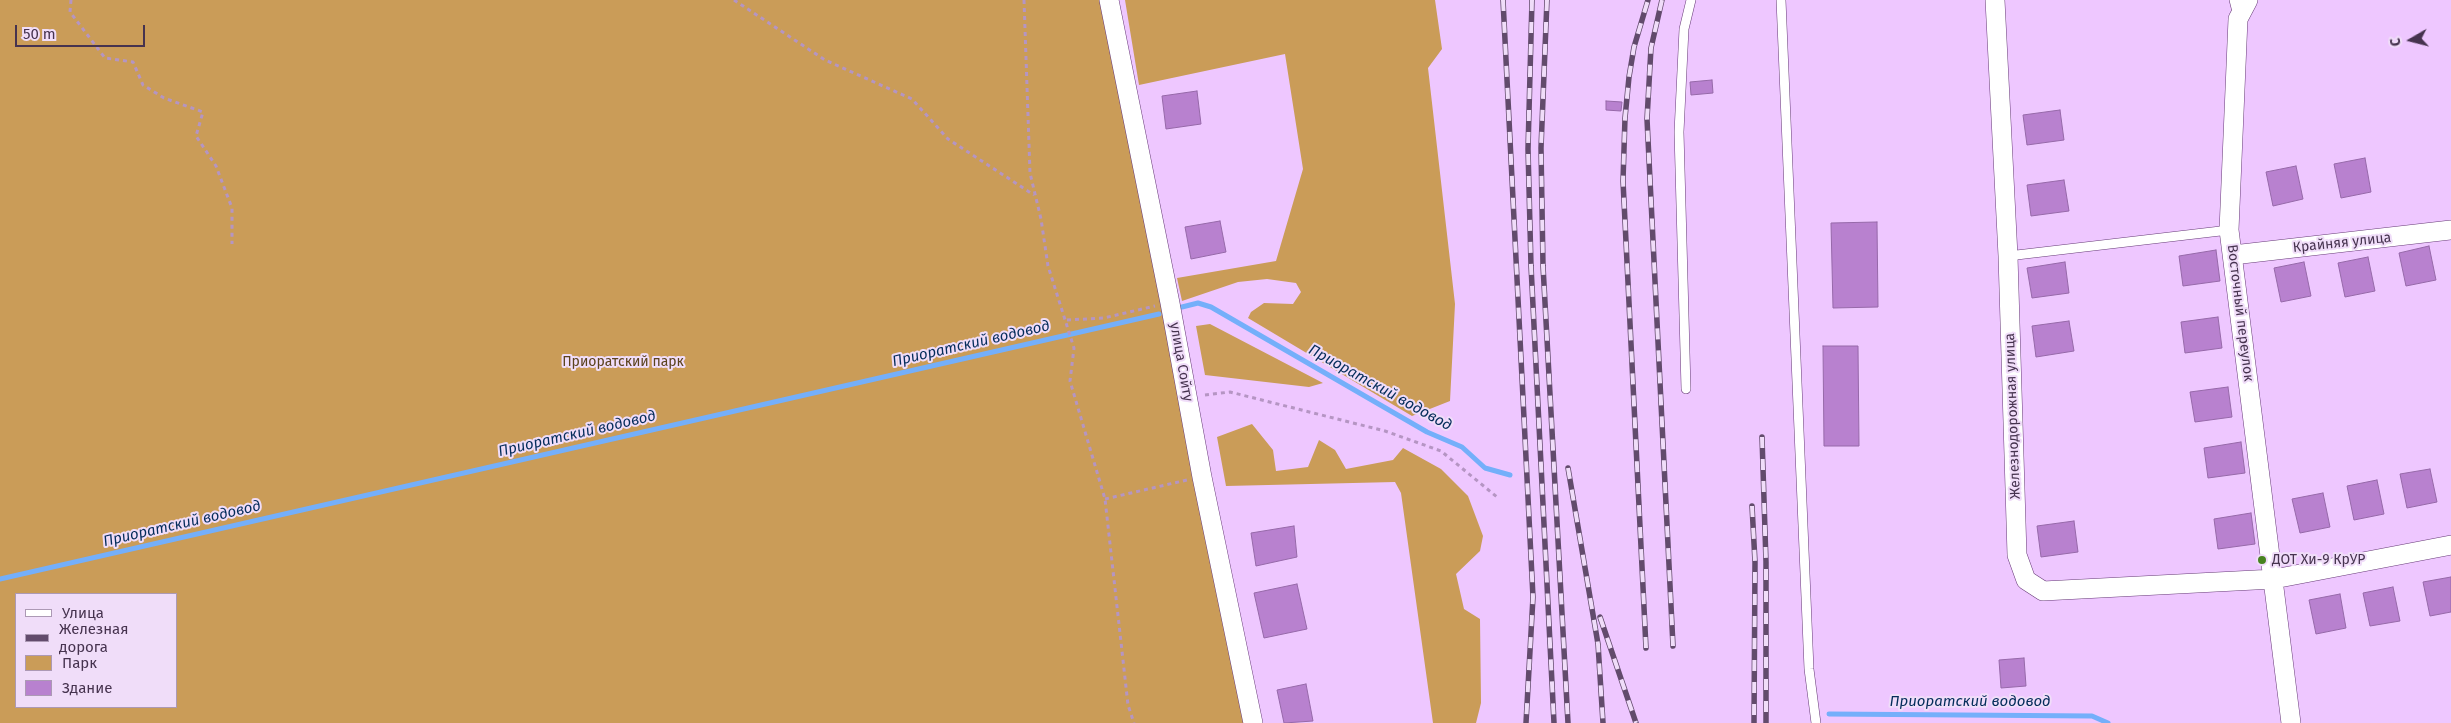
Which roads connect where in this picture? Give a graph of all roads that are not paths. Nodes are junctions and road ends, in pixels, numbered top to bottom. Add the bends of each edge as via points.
1 (1109, 0) edge
2 (1691, 0) edge
3 (1995, 0) edge
4 (2234, 0) edge
5 (2248, 0) edge
6 (1780, 1) edge
7 (2238, 19) junction
8 (2230, 230) junction
9 (2451, 230) edge
10 (2233, 255) junction
11 (2008, 256) junction
12 (1686, 389) dead end
13 (2451, 545) edge
14 (2274, 579) junction
15 (1253, 723) edge
16 (1816, 723) edge
17 (2291, 723) edge

1 - 15 street, улица Сойту
2 - 12 lane via 1684,29 1679,132
3 - 11 street, Железнодорожная улица
4 - 7 lane
5 - 7 street
6 - 16 lane via 1809,659
7 - 8 street, Восточный переулок
8 - 10 street, Восточный переулок
8 - 11 lane
9 - 10 street, Крайняя улица
10 - 14 street, Восточный переулок
11 - 14 street, Железнодорожная улица via 2017,555 2026,580 2043,591
13 - 14 street, Железнодорожная улица
14 - 17 street, Восточный переулок

